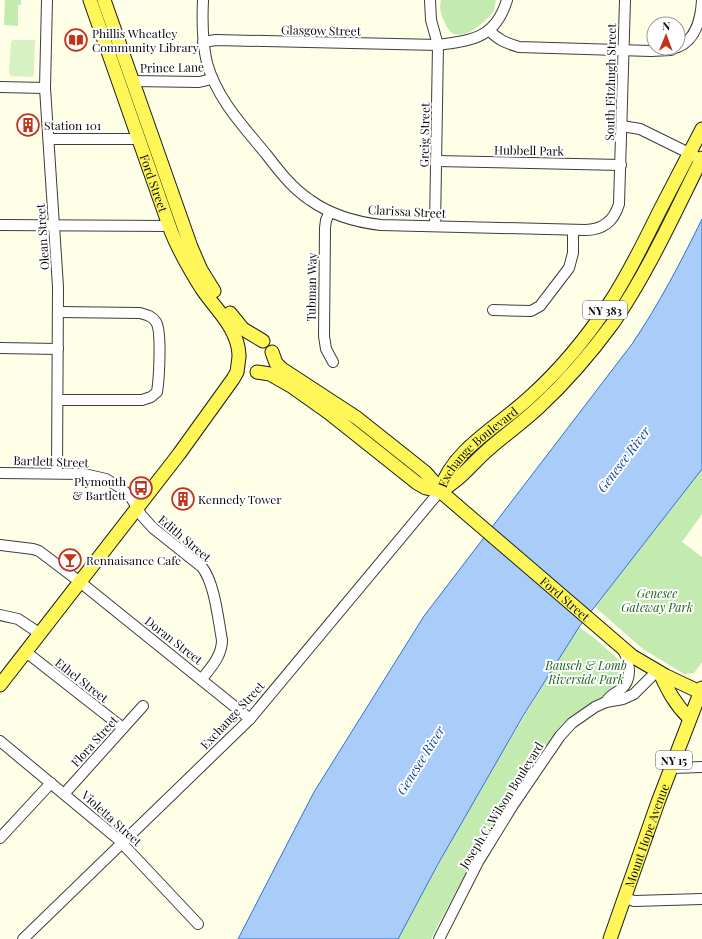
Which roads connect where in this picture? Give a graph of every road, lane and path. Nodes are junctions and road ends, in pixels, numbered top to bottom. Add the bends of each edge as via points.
1 (47, 0) edge
2 (90, 0) edge
3 (104, 0) edge
4 (203, 0) edge
5 (430, 0) edge
6 (507, 0) edge
7 (625, 0) edge
8 (702, 0) edge
9 (489, 30) junction
10 (686, 41) edge
11 (203, 42) junction
12 (438, 45) junction
13 (624, 50) junction
14 (646, 51) edge
15 (212, 79) junction
16 (132, 81) junction
17 (0, 87) edge
18 (45, 88) junction
19 (622, 126) junction
20 (702, 129) edge
21 (49, 139) junction
22 (139, 139) junction
23 (698, 157) edge
24 (436, 161) junction
25 (621, 165) junction
26 (330, 212) junction
27 (0, 225) edge
28 (54, 226) junction
29 (169, 226) junction
30 (435, 226) junction
31 (573, 230) junction
32 (493, 310) dead end
33 (59, 312) junction
34 (263, 341) junction
35 (0, 348) edge
36 (58, 349) junction
37 (272, 352) junction
38 (239, 356) junction
39 (333, 362) dead end
40 (256, 372) junction
41 (58, 400) junction
42 (179, 454) junction
43 (0, 472) edge
44 (57, 473) junction
45 (440, 491) junction
46 (137, 508) junction
47 (0, 545) edge
48 (80, 582) junction
49 (0, 615) edge
50 (39, 633) junction
51 (619, 645) junction
52 (26, 652) junction
53 (659, 672) junction
54 (202, 679) junction
55 (0, 685) edge
56 (701, 691) edge
57 (606, 702) junction
58 (143, 706) dead end
59 (689, 718) junction
60 (250, 719) junction
61 (123, 728) junction
62 (0, 741) edge
63 (702, 767) edge
64 (672, 768) junction
65 (51, 783) junction
66 (64, 794) junction
67 (0, 838) edge
68 (122, 843) junction
69 (625, 898) junction
70 (702, 899) edge
71 (198, 924) dead end
72 (23, 939) edge
73 (439, 939) edge
74 (610, 939) edge

1 - 18 street, Olean Street
2 - 22 main road, Ford Street
3 - 16 main road, Ford Street
4 - 11 street, Clarissa Street
5 - 12 street, Greig Street
6 - 9 street via 501,14
7 - 13 street, South Fitzhugh Street
8 - 10 street via 701,15 695,32
9 - 12 street, Glasgow Street via 482,36 470,40
9 - 13 street via 496,38 519,47
11 - 12 street, Glasgow Street via 216,40
11 - 15 street, Clarissa Street
12 - 24 street, Greig Street
13 - 14 street
13 - 19 street, South Fitzhugh Street
15 - 16 street, Prince Lane via 196,82
15 - 26 street, Clarissa Street via 234,116 291,185 309,200
16 - 34 main road, Ford Street via 197,261 210,285 241,327
17 - 18 street
18 - 21 street, Olean Street
19 - 23 street via 640,129
19 - 25 street, South Fitzhugh Street
20 - 23 main road, Exchange Boulevard / NY 383
21 - 22 street
21 - 28 street, Olean Street
22 - 29 main road, Ford Street
23 - 45 main road, Exchange Boulevard / NY 383 via 601,316 547,381 451,467
23 - 45 main road, Exchange Boulevard / NY 383 via 642,275 617,317 596,345 539,407 483,453 455,482
24 - 25 street, Hubbell Park
24 - 30 street, Greig Street
25 - 31 street, Clarissa Street via 620,204 613,218 605,226 595,230
26 - 30 street, Clarissa Street via 371,224
26 - 39 street, Tubman Way via 325,228 324,336
27 - 28 street
28 - 29 street
28 - 33 street, Olean Street
29 - 38 main road, Ford Street via 195,278 233,331 238,343
30 - 31 street, Clarissa Street
31 - 32 street via 571,265 540,306 531,311
33 - 36 street, Olean Street
33 - 41 street via 140,313 150,316 157,323 159,333 157,392 151,397 142,400
34 - 37 main road
34 - 38 main road via 248,341 242,346
35 - 36 street
36 - 41 street, Olean Street
37 - 40 main road via 269,366
37 - 45 main road, Ford Street via 276,363 282,369 344,409 401,453 428,475
38 - 40 main road via 244,368
38 - 42 main road via 233,380
40 - 42 main road via 241,380
40 - 45 main road, Ford Street via 270,374 286,382 335,417 417,483
41 - 44 street, Olean Street
42 - 46 main road
43 - 44 street, Bartlett Street
44 - 46 street, Bartlett Street via 92,475 106,479 125,491
45 - 51 main road, Ford Street
45 - 60 street, Exchange Street
46 - 48 main road
46 - 54 street, Edith Street via 147,523 202,567 207,574 222,648 218,658
47 - 48 street, Doran Street via 36,550
48 - 50 main road
48 - 54 street, Doran Street
49 - 50 street via 18,619
50 - 52 main road
51 - 53 main road, Ford Street
51 - 57 street, Joseph C. Wilson Boulevard via 627,657 629,676 621,689
52 - 55 main road
52 - 61 street, Ethel Street
53 - 56 main road, Ford Street
53 - 57 street, Joseph C. Wilson Boulevard via 634,694
53 - 59 main road via 668,692
54 - 60 street, Doran Street
56 - 59 main road, Mount Hope Avenue / NY 15
57 - 73 street, Joseph C. Wilson Boulevard via 584,713 572,723 550,750 478,862
58 - 61 street, Flora Street
59 - 64 main road, Mount Hope Avenue / NY 15
60 - 68 street, Exchange Street
61 - 66 street, Flora Street
62 - 65 street, Violetta Street
63 - 64 street
64 - 69 main road, Mount Hope Avenue / NY 15
65 - 66 street, Violetta Street
65 - 67 street
66 - 68 street, Violetta Street
68 - 71 street, Violetta Street
68 - 72 street, Exchange Street
69 - 70 street via 634,901
69 - 74 main road, Mount Hope Avenue / NY 15

